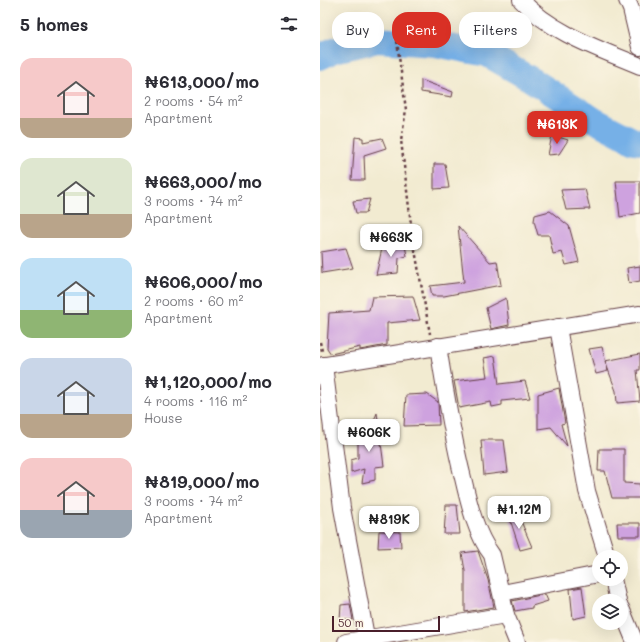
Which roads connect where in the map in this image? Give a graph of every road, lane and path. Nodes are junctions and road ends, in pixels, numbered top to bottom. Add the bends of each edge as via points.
1 (522, 0) edge
2 (627, 0) edge
3 (398, 48) edge
4 (640, 48) edge
5 (640, 66) edge
6 (640, 314) edge
7 (558, 327) junction
8 (435, 346) junction
9 (322, 366) edge
10 (605, 550) edge
11 (592, 575) edge
12 (502, 593) junction
13 (506, 615) junction
14 (628, 625) edge
15 (367, 640) edge
16 (346, 642) edge
17 (518, 642) edge
18 (635, 642) edge

1 - 5 street via 560,30
2 - 4 street
3 - 8 path via 406,110 401,140 412,233
6 - 7 street
7 - 8 street
7 - 10 street via 588,491
8 - 9 street
8 - 12 street via 467,497 475,522 492,555
9 - 15 street via 342,508
11 - 12 street
12 - 13 street
13 - 15 street
13 - 17 street
14 - 18 street
15 - 16 street

